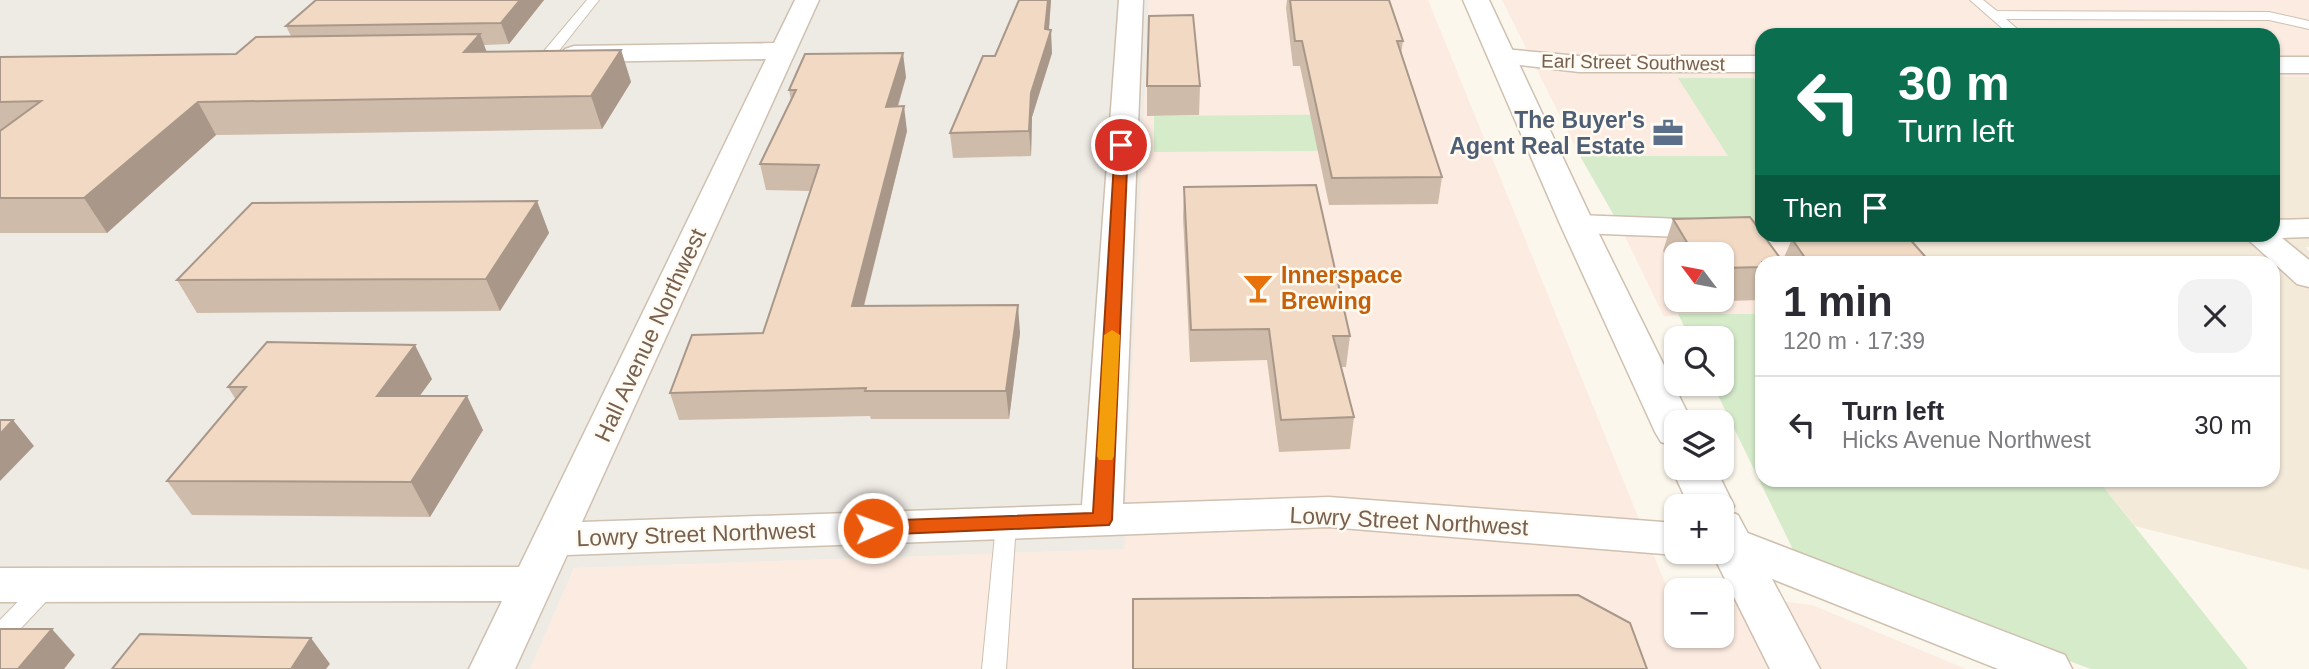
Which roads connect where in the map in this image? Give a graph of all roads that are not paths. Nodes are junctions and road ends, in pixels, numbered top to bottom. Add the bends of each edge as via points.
1 (593, 0) edge
2 (807, 0) edge
3 (1131, 0) edge
4 (1476, 0) edge
5 (1976, 0) edge
6 (1996, 15) junction
7 (2309, 25) edge
8 (2010, 28) edge
9 (784, 51) junction
10 (549, 54) junction
11 (522, 55) edge
12 (1503, 57) junction
13 (1755, 64) edge
14 (2280, 65) edge
15 (2309, 65) edge
16 (1577, 224) junction
17 (2309, 228) edge
18 (2280, 229) edge
19 (1755, 231) edge
20 (2267, 242) edge
21 (2309, 277) edge
22 (1666, 410) edge
23 (1102, 520) junction
24 (1006, 524) junction
25 (1734, 536) edge
26 (1664, 538) edge
27 (554, 539) junction
28 (1734, 554) edge
29 (532, 584) junction
30 (0, 585) edge
31 (48, 585) junction
32 (0, 635) edge
33 (492, 669) edge
34 (994, 669) edge
35 (1795, 669) edge
36 (2049, 669) edge

1 - 10 lane
2 - 9 street, Hall Avenue Northwest
3 - 23 street
4 - 12 street
5 - 6 lane
6 - 7 lane via 2269,16
6 - 8 lane
9 - 10 street
9 - 27 street, Hall Avenue Northwest
10 - 11 street
12 - 13 street, Earl Street Southwest via 1579,64
12 - 16 street
14 - 15 street
16 - 19 street
16 - 22 street
17 - 18 street
20 - 21 street
23 - 24 street, Lowry Street Northwest
23 - 26 street, Lowry Street Northwest via 1329,512
24 - 27 street, Lowry Street Northwest
24 - 34 lane
25 - 36 street
27 - 29 street, Hall Avenue Northwest
28 - 35 street
29 - 31 street
29 - 33 street, Hall Avenue Northwest
30 - 31 street
31 - 32 lane

